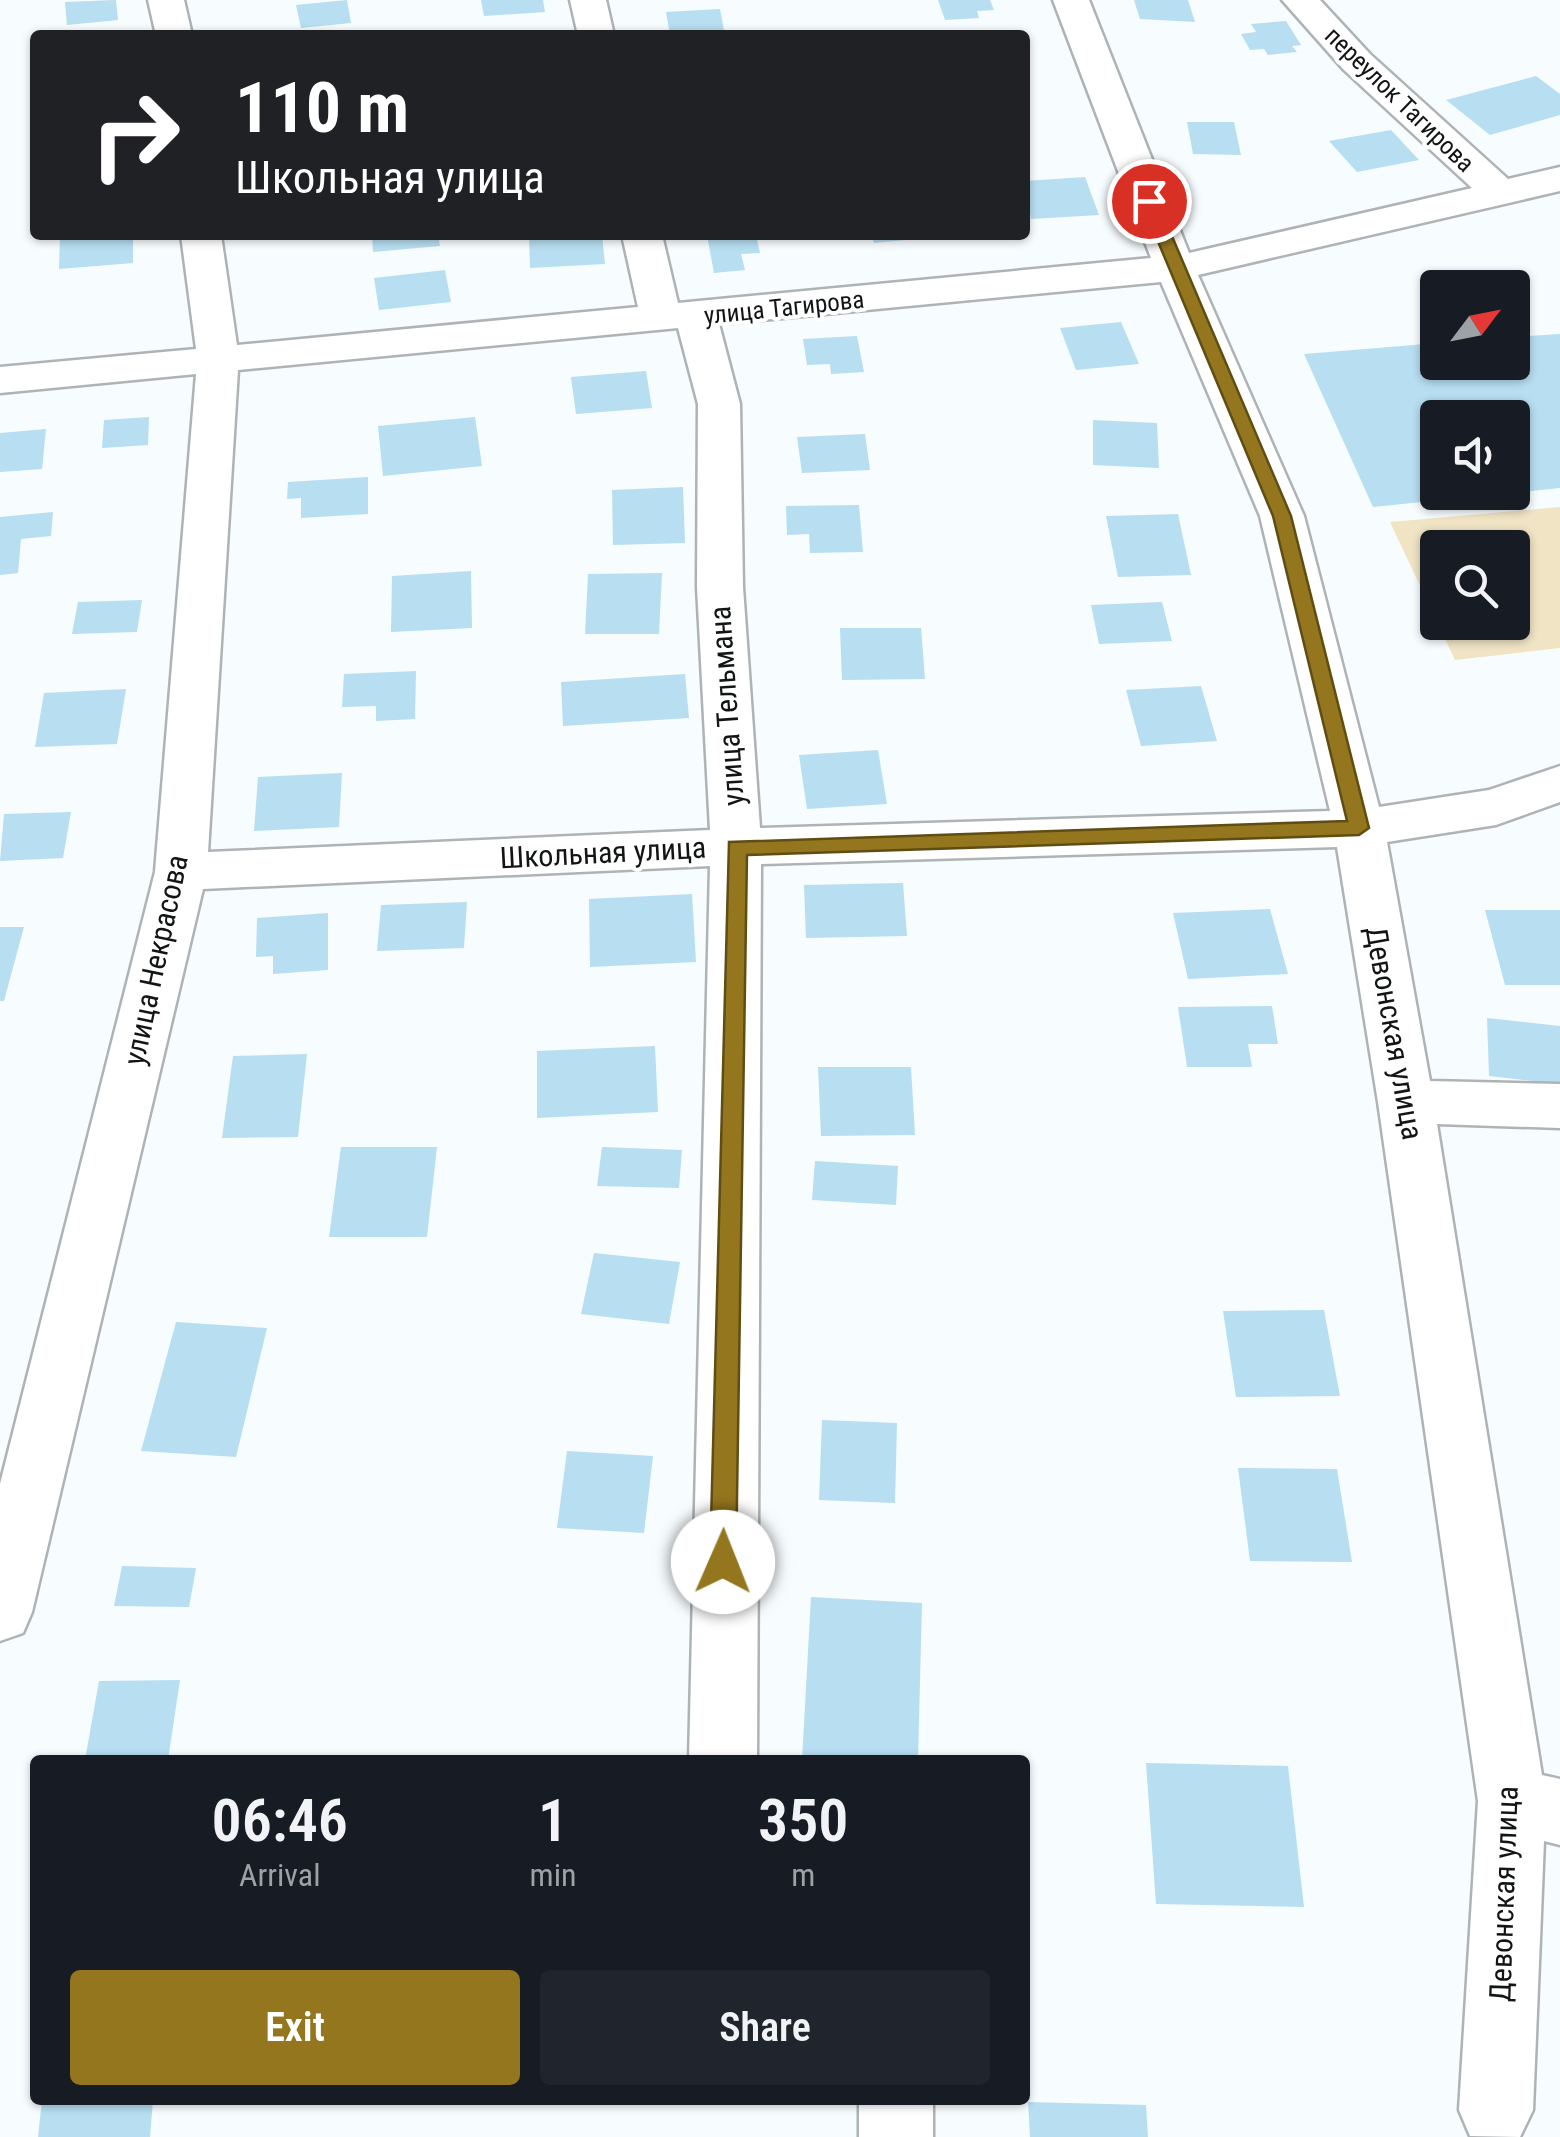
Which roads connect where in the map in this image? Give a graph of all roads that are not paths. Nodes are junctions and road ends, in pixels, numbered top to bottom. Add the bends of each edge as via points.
1 (166, 0) edge
2 (588, 0) edge
3 (1071, 0) edge
4 (1300, 0) edge
5 (173, 30) edge
6 (595, 30) edge
7 (1560, 179) edge
8 (1503, 195) junction
9 (202, 240) edge
10 (644, 240) edge
11 (1176, 268) junction
12 (678, 317) junction
13 (218, 357) junction
14 (0, 380) edge
15 (1560, 783) edge
16 (1359, 828) junction
17 (736, 848) junction
18 (180, 872) junction
19 (1406, 1102) junction
20 (1560, 1106) edge
21 (0, 1612) edge
22 (723, 1755) edge
23 (1536, 1806) edge
24 (896, 2105) edge
25 (1496, 2110) dead end
26 (896, 2137) edge

1 - 5 street
2 - 6 street
3 - 11 street, Девонская улица
4 - 8 street, переулок Тагирова via 1357,62
7 - 8 street, улица Тагирова
8 - 11 street, улица Тагирова
9 - 13 street, улица Некрасова
10 - 12 street, улица Тельмана
11 - 12 street, улица Тагирова
11 - 16 street, Девонская улица via 1282,516
12 - 13 street, улица Тагирова
12 - 17 street, улица Тельмана via 719,404 720,587
13 - 14 street, улица Тагирова
13 - 18 street, улица Некрасова
15 - 16 street, Школьная улица via 1496,807
16 - 17 street, Школьная улица
16 - 19 street, Девонская улица
17 - 18 street, Школьная улица
17 - 22 street, улица Тельмана
18 - 21 street, улица Некрасова
19 - 20 street
19 - 23 street, Девонская улица
23 - 25 street, Девонская улица
24 - 26 street

